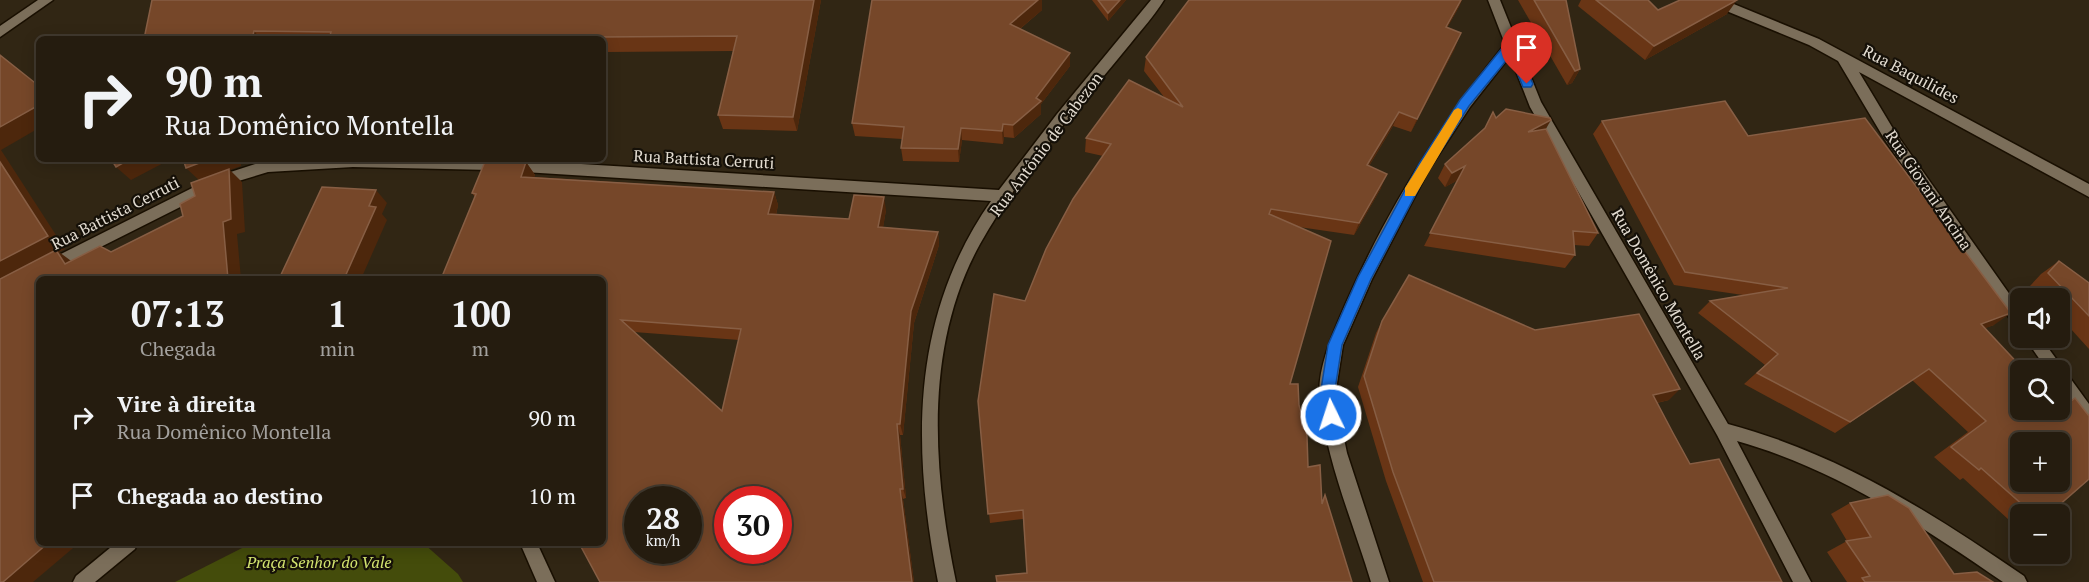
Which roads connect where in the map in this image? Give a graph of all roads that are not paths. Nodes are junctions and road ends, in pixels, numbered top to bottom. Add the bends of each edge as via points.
1 (47, 0) edge
2 (1158, 0) edge
3 (1494, 0) edge
4 (1711, 0) edge
5 (0, 32) edge
6 (1511, 45) junction
7 (1842, 56) junction
8 (336, 162) edge
9 (399, 162) edge
10 (2089, 191) edge
11 (1002, 196) junction
12 (40, 272) edge
13 (2010, 307) edge
14 (2070, 390) edge
15 (2089, 417) edge
16 (1723, 430) junction
17 (125, 546) edge
18 (529, 546) edge
19 (82, 582) edge
20 (546, 582) edge
21 (947, 582) edge
22 (1380, 582) edge
23 (1802, 582) edge
24 (2018, 582) edge

1 - 5 street
2 - 11 street, Rua Antônio de Cabezon
3 - 6 street, Rua Domênico Montella
4 - 7 street, Rua Baquilides
6 - 16 street, Rua Domênico Montella via 1535,103
6 - 22 street via 1464,103 1423,167 1365,277 1335,345 1327,396 1339,453
7 - 10 street, Rua Baquilides
7 - 13 street, Rua Giovani Ancina via 1897,145
8 - 12 street, Rua Battista Cerruti via 268,166 217,182
9 - 11 street, Rua Battista Cerruti via 491,164
11 - 21 street, Rua Antônio de Cabezon via 973,243 950,298 937,350 929,417 933,497
14 - 15 street
16 - 23 street, Rua Domênico Montella
16 - 24 street via 1792,449 1843,472 1894,500
17 - 19 street
18 - 20 street

